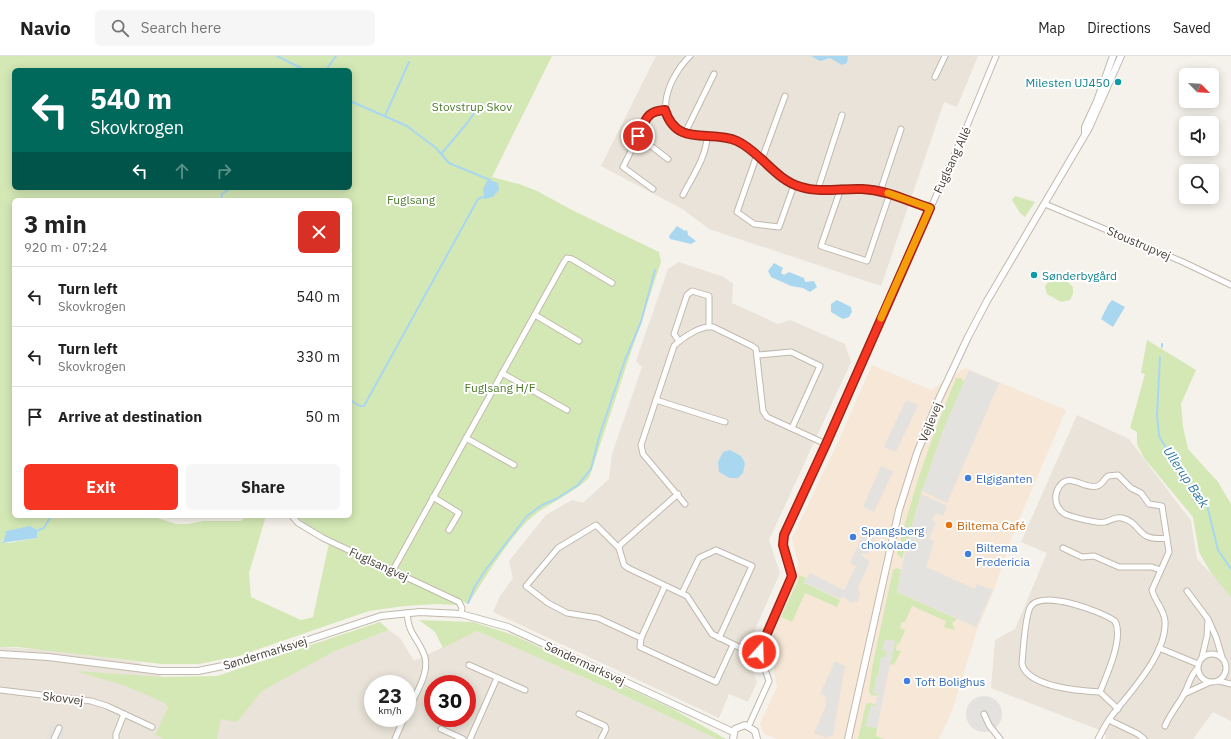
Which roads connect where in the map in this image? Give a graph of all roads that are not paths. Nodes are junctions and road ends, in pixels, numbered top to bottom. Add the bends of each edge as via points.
1 (690, 56) edge
2 (946, 56) edge
3 (996, 56) edge
4 (1113, 56) edge
5 (1121, 56) edge
6 (714, 74) dead end
7 (935, 76) dead end
8 (785, 96) dead end
9 (665, 110) junction
10 (842, 115) dead end
11 (901, 129) dead end
12 (685, 133) junction
13 (1085, 133) junction
14 (638, 136) junction
15 (707, 137) junction
16 (757, 155) junction
17 (668, 159) dead end
18 (762, 159) junction
19 (794, 185) junction
20 (841, 188) junction
21 (653, 189) dead end
22 (818, 189) junction
23 (880, 192) junction
24 (890, 193) junction
25 (683, 195) dead end
26 (1045, 204) junction
27 (930, 208) junction
28 (612, 283) dead end
29 (1231, 285) edge
30 (535, 315) junction
31 (709, 327) junction
32 (579, 340) dead end
33 (679, 341) junction
34 (758, 355) junction
35 (502, 373) junction
36 (656, 400) junction
37 (568, 410) dead end
38 (725, 422) dead end
39 (792, 428) junction
40 (466, 438) junction
41 (826, 444) junction
42 (514, 465) dead end
43 (678, 494) junction
44 (433, 497) junction
45 (685, 504) dead end
46 (294, 518) edge
47 (449, 530) dead end
48 (1167, 538) junction
49 (619, 548) junction
50 (1063, 548) dead end
51 (393, 570) junction
52 (1160, 570) junction
53 (666, 586) junction
54 (1187, 591) dead end
55 (682, 593) junction
56 (407, 613) junction
57 (461, 614) junction
58 (1208, 619) junction
59 (641, 638) junction
60 (719, 638) junction
61 (733, 644) junction
62 (1158, 648) junction
63 (759, 652) junction
64 (0, 654) edge
65 (1202, 657) junction
66 (1222, 657) junction
67 (469, 665) dead end
68 (1198, 667) junction
69 (1226, 667) junction
70 (1231, 672) edge
71 (497, 678) junction
72 (1219, 681) junction
73 (1210, 682) junction
74 (1231, 684) edge
75 (0, 690) edge
76 (416, 690) edge
77 (525, 690) dead end
78 (1100, 692) junction
79 (1184, 694) junction
80 (1118, 709) junction
81 (124, 714) junction
82 (579, 714) dead end
83 (984, 714) dead end
84 (1109, 720) junction
85 (750, 724) junction
86 (1165, 726) dead end
87 (152, 727) dead end
88 (400, 727) edge
89 (59, 728) dead end
90 (440, 729) dead end
91 (734, 732) junction
92 (54, 739) edge
93 (116, 739) edge
94 (395, 739) edge
95 (463, 739) edge
96 (470, 739) edge
97 (601, 739) edge
98 (733, 739) edge
99 (756, 739) edge
100 (848, 739) edge
101 (1000, 739) edge
102 (1098, 739) edge
103 (1144, 739) edge

1 - 9 street via 674,76 665,100
2 - 7 street
3 - 27 street, Fuglsang Allé
4 - 13 street, Vejlevej via 1085,127
5 - 13 street, Vejlevej
6 - 12 street
8 - 18 street
9 - 12 street via 675,128
9 - 14 street via 650,113
10 - 22 street
11 - 23 street
12 - 15 street
13 - 26 street, Vejlevej
14 - 17 street
14 - 21 street via 623,167
15 - 16 street via 719,136 737,141
15 - 25 street via 704,155
16 - 18 street
16 - 19 street via 737,212 754,224 779,226
18 - 19 street
19 - 22 street
20 - 22 street
20 - 23 street
20 - 24 street via 821,246 867,260
23 - 24 street
24 - 27 street
26 - 29 street, Stoustrupvej
26 - 100 street, Vejlevej via 968,337 945,384 917,453 899,510
27 - 41 street, Fuglsang Allé
28 - 30 street via 567,258
30 - 32 street
30 - 35 street
31 - 33 street
31 - 33 street via 709,296 692,291 687,296 674,334
31 - 34 street via 752,346
33 - 36 street via 674,346
34 - 39 street via 763,411 767,417
34 - 39 street via 791,352 820,366
35 - 37 street
35 - 40 street
36 - 38 street
36 - 43 street via 641,449
39 - 41 street
40 - 42 street
40 - 44 street
41 - 63 street, Fuglsang Allé via 784,535 783,545 792,576
43 - 45 street
43 - 49 street
44 - 47 street via 459,513
44 - 51 street
46 - 51 street, Fuglsangvej via 323,538
48 - 48 street via 1157,540 1145,537 1124,519 1113,518 1100,523 1065,514 1056,506 1056,491 1060,484 1073,480 1095,487 1108,476 1118,475 1131,488 1141,493 1150,504 1162,506
48 - 52 street via 1169,552
49 - 53 street via 624,565
49 - 59 street via 596,525 558,548 526,586 548,603 568,613 598,618
50 - 52 street via 1082,557 1094,556 1119,567 1152,567
51 - 57 street, Fuglsangvej via 459,602
52 - 62 street via 1152,590 1161,606 1165,621
53 - 55 street
53 - 59 street
54 - 58 street
55 - 60 street via 687,596 712,634
55 - 60 street via 699,558 716,550 752,566
56 - 57 street, Søndermarksvej
56 - 64 street, Søndermarksvej via 366,620 238,663 198,671 160,671 48,657
56 - 76 street via 411,634 426,656 426,666
57 - 91 street, Søndermarksvej via 514,630
58 - 65 street
58 - 66 street
59 - 61 street via 640,647 716,682
60 - 61 street
61 - 63 street via 751,653
62 - 68 street
62 - 80 street via 1147,670
63 - 85 street via 769,681
65 - 66 street via 1212,653
65 - 68 street
66 - 69 street
67 - 71 street
68 - 73 street via 1201,678
68 - 79 street via 1192,674
69 - 70 street
69 - 72 street via 1225,675
71 - 77 street
71 - 96 street
72 - 73 street
72 - 74 street
73 - 79 street
75 - 81 street, Skovvej via 91,702
78 - 78 street via 1118,634 1115,621 1084,607 1043,600 1035,602 1028,616 1023,670 1028,676 1050,684 1084,692
78 - 80 street
79 - 86 street
80 - 84 street
81 - 87 street, Skovvej
81 - 93 street
82 - 97 street via 605,726
83 - 101 street
84 - 102 street
84 - 103 street
85 - 91 street via 742,725
85 - 99 street via 755,731
88 - 94 street
89 - 92 street
90 - 95 street
91 - 98 street

